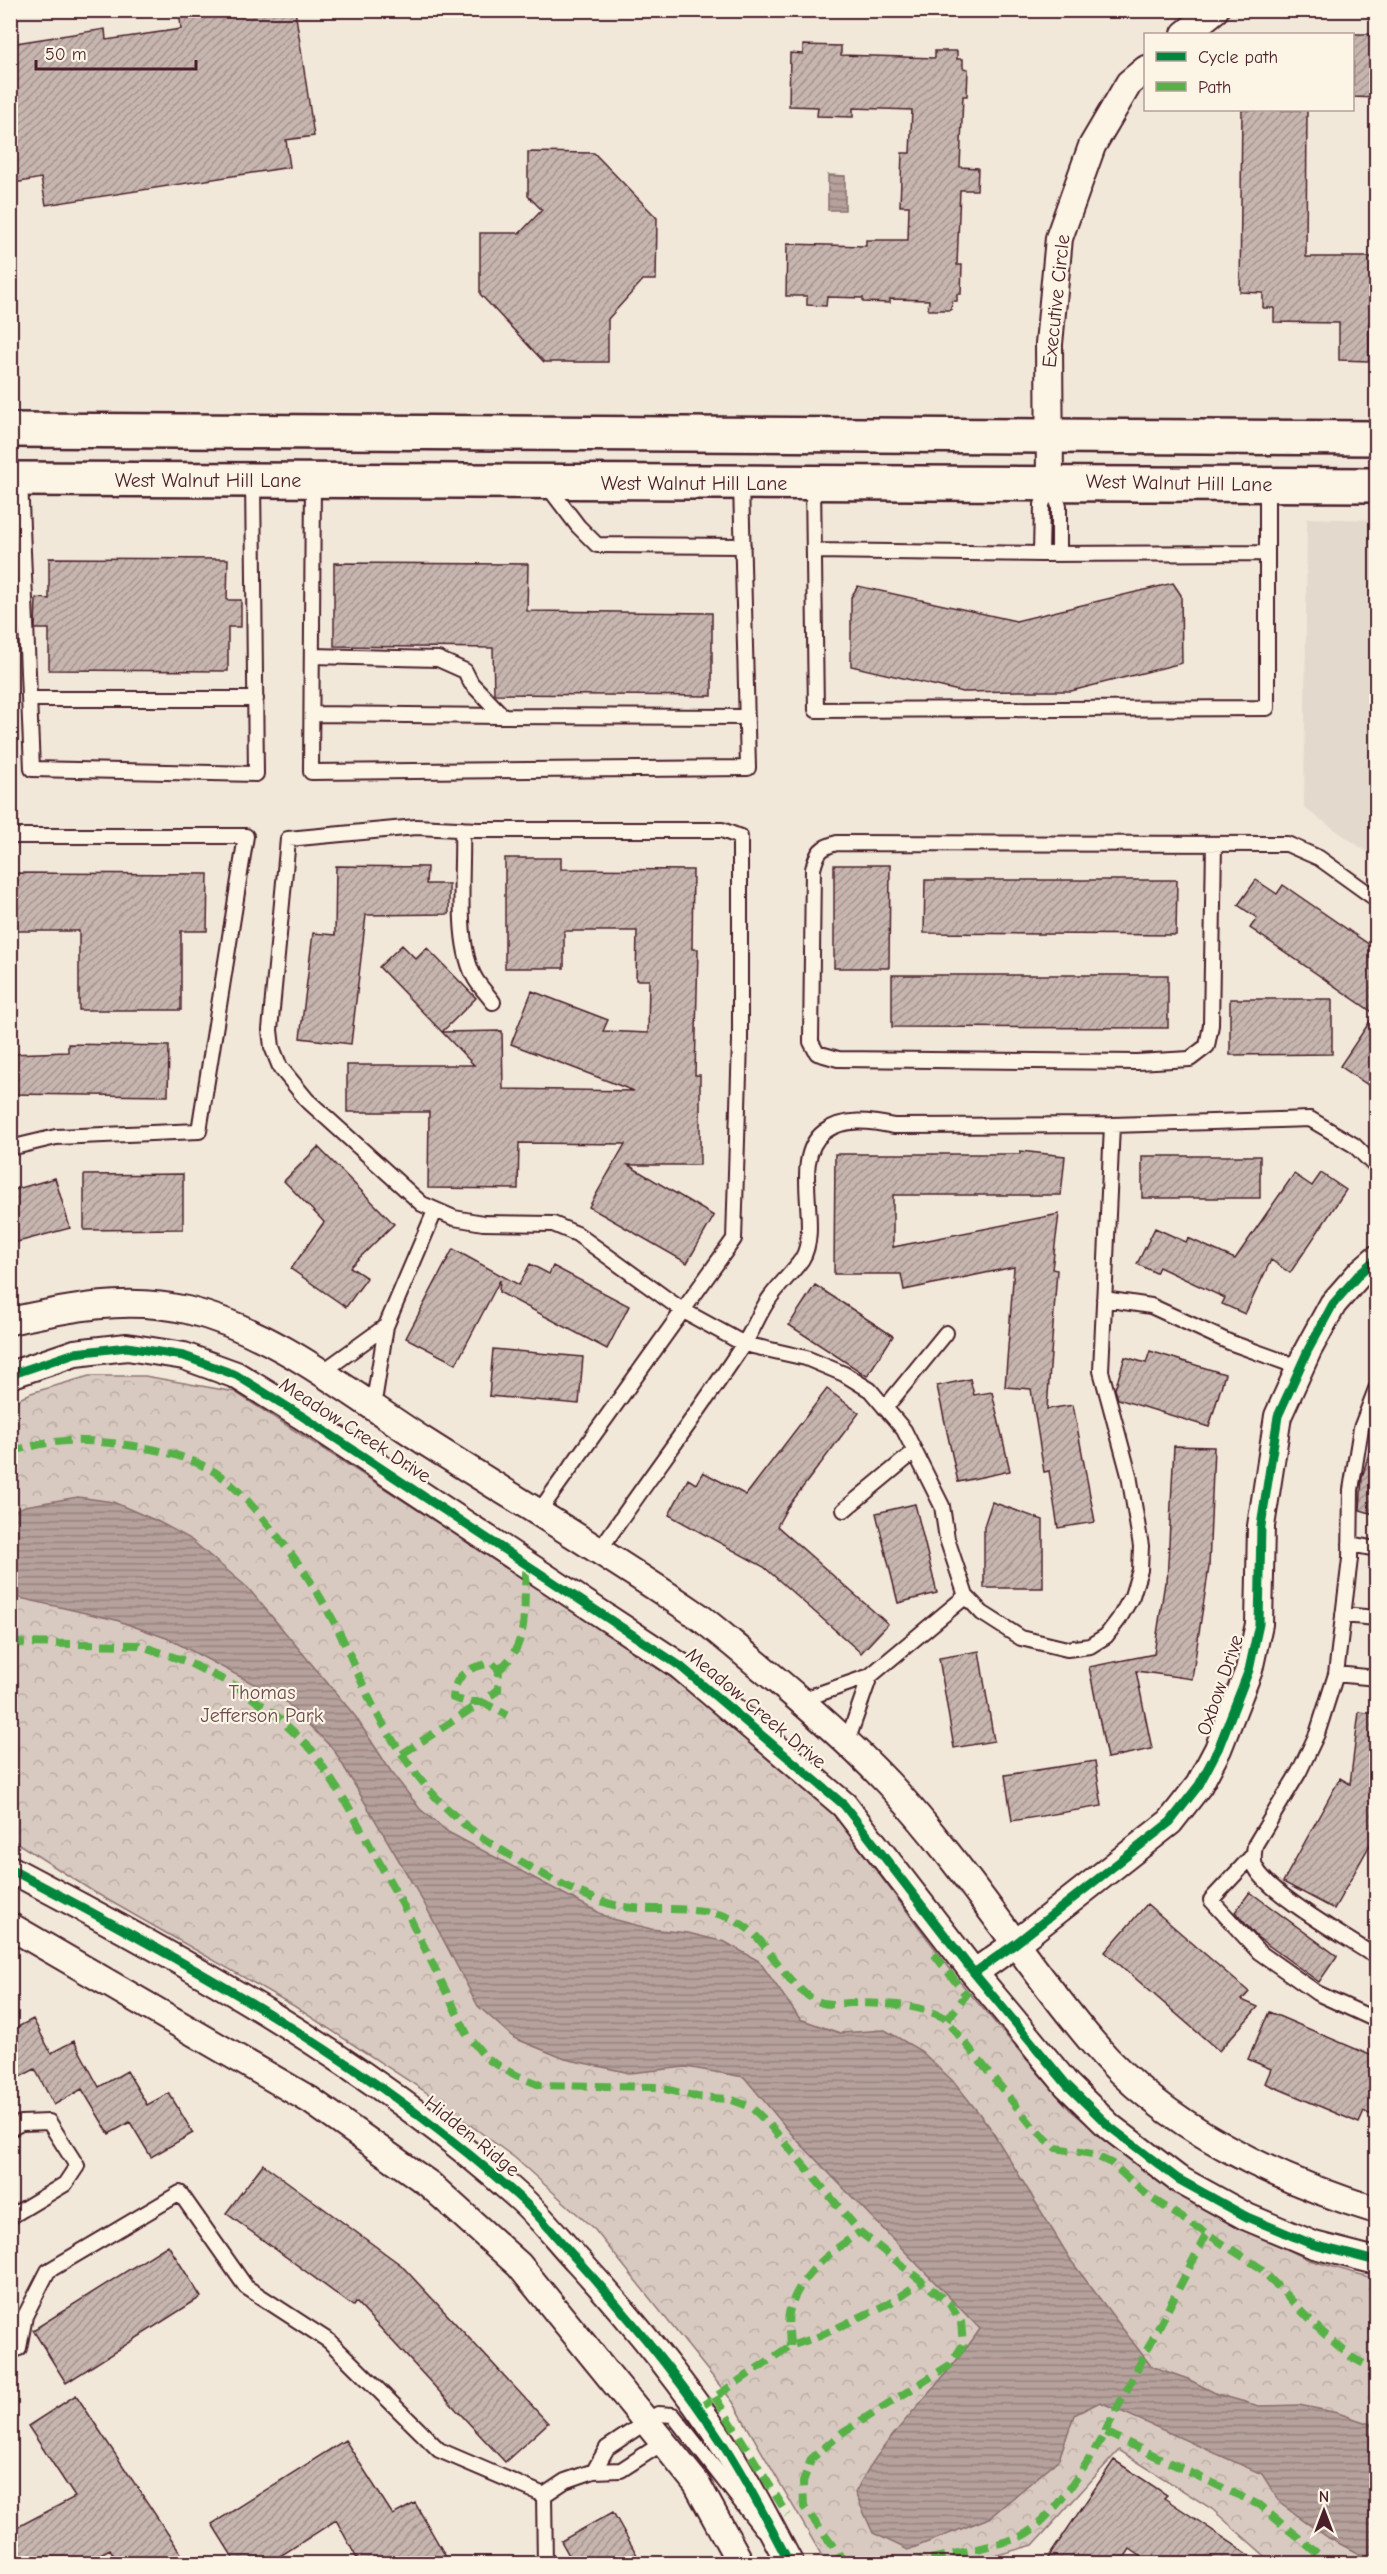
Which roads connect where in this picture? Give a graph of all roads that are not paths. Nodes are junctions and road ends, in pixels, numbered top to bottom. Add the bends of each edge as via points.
1 (1215, 10) edge
2 (1186, 33) edge
3 (1144, 71) edge
4 (10, 430) edge
5 (1049, 437) junction
6 (1377, 438) edge
7 (15, 479) edge
8 (253, 480) junction
9 (314, 481) junction
10 (544, 482) junction
11 (741, 483) junction
12 (1050, 483) junction
13 (813, 484) junction
14 (1267, 484) junction
15 (1377, 485) edge
16 (743, 546) junction
17 (814, 551) junction
18 (1267, 553) junction
19 (1041, 554) junction
20 (1059, 554) junction
21 (312, 656) junction
22 (29, 699) junction
23 (256, 699) junction
24 (312, 714) junction
25 (503, 716) junction
26 (747, 717) junction
27 (462, 829) junction
28 (10, 836) edge
29 (1214, 844) junction
30 (1377, 899) edge
31 (493, 1002) dead end
32 (1112, 1125) junction
33 (10, 1148) edge
34 (1377, 1167) edge
35 (435, 1211) junction
36 (1377, 1259) edge
37 (1104, 1299) junction
38 (682, 1310) junction
39 (10, 1321) edge
40 (386, 1326) junction
41 (946, 1333) dead end
42 (744, 1344) junction
43 (1302, 1368) junction
44 (321, 1373) junction
45 (10, 1375) edge
46 (1377, 1389) edge
47 (374, 1408) junction
48 (885, 1408) junction
49 (914, 1452) junction
50 (844, 1510) dead end
51 (537, 1514) junction
52 (1350, 1544) junction
53 (1377, 1549) edge
54 (599, 1551) junction
55 (966, 1596) junction
56 (1343, 1615) junction
57 (1377, 1618) edge
58 (1336, 1674) junction
59 (870, 1676) junction
60 (1377, 1678) edge
61 (801, 1700) junction
62 (847, 1742) junction
63 (1254, 1854) junction
64 (10, 1869) edge
65 (10, 1926) edge
66 (1015, 1944) junction
67 (1377, 1954) edge
68 (974, 1973) junction
69 (1377, 2020) edge
70 (10, 2129) edge
71 (1377, 2210) edge
72 (10, 2217) edge
73 (1377, 2262) edge
74 (10, 2353) edge
75 (647, 2421) junction
76 (664, 2442) junction
77 (594, 2472) junction
78 (543, 2495) junction
79 (787, 2558) edge
80 (545, 2564) edge
81 (741, 2564) edge

1 - 2 street
3 - 5 street, Executive Circle via 1129,83 1092,146 1059,238 1049,344
4 - 5 main road
5 - 6 main road
5 - 12 street, Executive Circle
7 - 8 main road, West Walnut Hill Lane
7 - 22 lane
8 - 9 main road, West Walnut Hill Lane
8 - 23 lane
9 - 10 main road, West Walnut Hill Lane
9 - 21 lane
10 - 11 main road, West Walnut Hill Lane
10 - 16 lane via 597,545
11 - 13 main road, West Walnut Hill Lane
11 - 16 lane
12 - 13 main road, West Walnut Hill Lane
12 - 14 main road, West Walnut Hill Lane
12 - 19 lane via 1042,505
12 - 20 lane via 1059,506
13 - 17 lane
14 - 15 main road, West Walnut Hill Lane
14 - 18 lane
16 - 26 lane
17 - 18 lane via 816,710 1267,708
17 - 19 lane
18 - 20 lane
19 - 20 lane
21 - 24 lane
21 - 25 lane via 438,659 465,671 471,683
22 - 23 lane
22 - 23 lane via 32,770 256,774
24 - 25 lane
24 - 26 lane via 311,772 748,768
25 - 26 lane
27 - 31 lane via 468,960 475,979
27 - 35 lane via 416,827 288,839 270,1030 280,1067 308,1100 422,1204
27 - 38 lane via 722,830 740,837 740,1052 734,1239
28 - 33 lane via 246,836 199,1131 56,1137
29 - 29 lane via 837,843 823,847 816,855 813,869 811,1042 817,1053 838,1059 1190,1059 1207,1046 1211,1025
29 - 30 lane via 1287,844 1318,858
32 - 34 lane via 1310,1119 1354,1145
32 - 37 lane
32 - 42 lane via 894,1126 866,1120 823,1132 814,1145 808,1167 807,1243 802,1258 767,1302
35 - 38 lane via 483,1223 553,1224 577,1234
35 - 40 lane
36 - 43 street, Oxbow Drive via 1360,1272 1333,1304
37 - 43 lane via 1151,1306 1229,1342
37 - 55 lane via 1101,1371 1129,1475 1141,1546 1140,1570 1132,1596 1106,1636 1090,1646 1067,1649 1021,1638 982,1613
38 - 42 lane
38 - 51 lane
39 - 44 street, Meadow Creek Drive via 92,1305 165,1306 238,1326
40 - 44 lane
40 - 47 lane
41 - 48 lane
42 - 48 lane via 806,1358 844,1374 870,1390
42 - 54 lane
43 - 66 street, Oxbow Drive via 1278,1416 1261,1526 1259,1624 1249,1670 1218,1749 1199,1785 1170,1822
44 - 47 street, Meadow Creek Drive
45 - 68 street, Meadow Creek Drive via 75,1353 127,1347 184,1356 246,1381 680,1666 844,1805
46 - 52 lane via 1360,1428 1351,1490
47 - 51 street, Meadow Creek Drive
48 - 49 lane via 904,1430
49 - 50 lane
49 - 55 lane via 942,1506 947,1539
51 - 54 street, Meadow Creek Drive
52 - 53 lane
52 - 56 lane
54 - 61 street, Meadow Creek Drive via 701,1618
55 - 59 lane
56 - 57 lane
56 - 58 lane
58 - 60 lane
58 - 63 lane via 1317,1734 1255,1845
59 - 61 lane
59 - 62 lane
61 - 62 street, Meadow Creek Drive
62 - 66 street, Meadow Creek Drive via 891,1786
63 - 67 lane via 1257,1869 1288,1899 1368,1952
63 - 69 lane via 1211,1900 1259,1952 1317,1993
64 - 79 street, Hidden Ridge via 130,1932 308,2038 412,2110 522,2200 622,2309 699,2408
65 - 75 street via 310,2100 429,2184 519,2265
66 - 68 street, Oxbow Drive
66 - 71 street, Meadow Creek Drive via 1096,2047 1189,2126 1266,2169 1333,2197
68 - 73 street, Meadow Creek Drive via 1067,2085 1110,2127 1179,2179 1248,2217 1314,2245
70 - 72 lane via 21,2123 49,2122 77,2166 65,2184
74 - 78 lane via 19,2348 25,2316 48,2271 180,2193 246,2287 329,2341 439,2450
75 - 76 street
75 - 77 lane via 607,2448
75 - 79 lane via 658,2414 673,2415
76 - 77 lane via 621,2470
76 - 81 street via 697,2484
77 - 78 lane via 565,2481
78 - 80 lane

